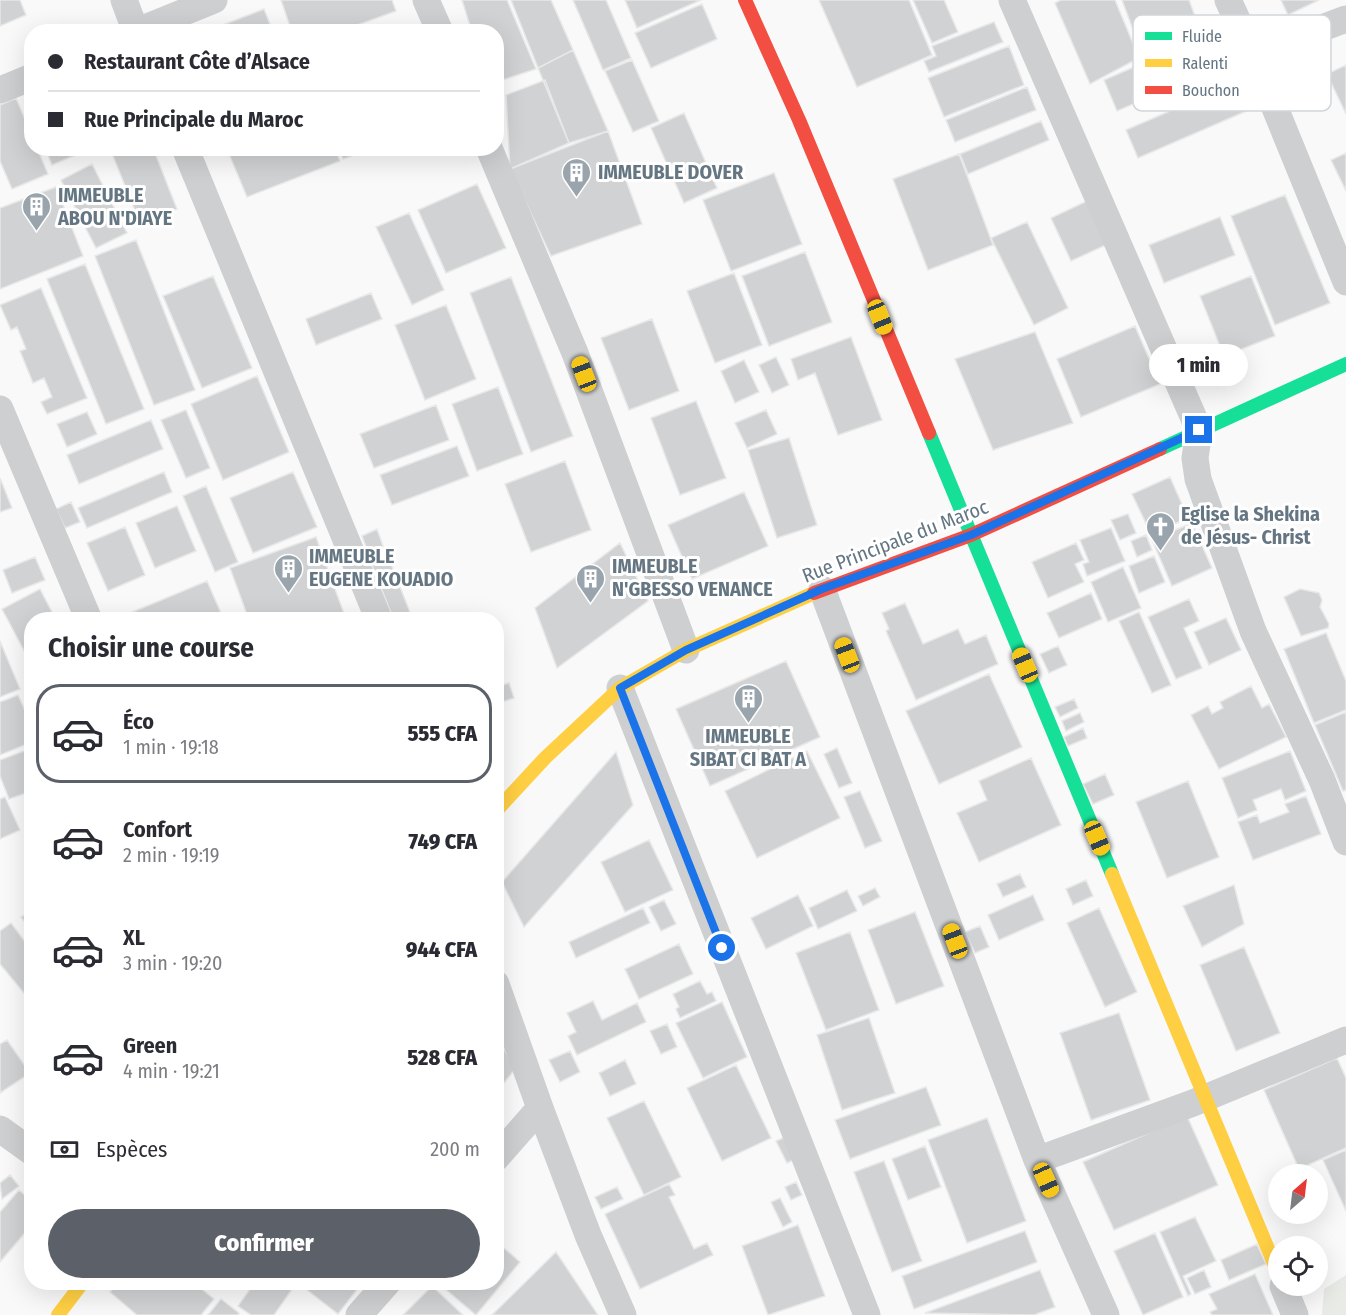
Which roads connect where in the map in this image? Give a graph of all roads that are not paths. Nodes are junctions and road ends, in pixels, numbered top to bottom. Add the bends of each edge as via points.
1 (124, 0) edge
2 (214, 0) edge
3 (426, 0) edge
4 (745, 0) edge
5 (1012, 0) edge
6 (1228, 0) edge
7 (1235, 15) edge
8 (1346, 19) edge
9 (133, 24) edge
10 (154, 24) edge
11 (436, 24) edge
12 (1331, 25) edge
13 (24, 80) edge
14 (0, 90) edge
15 (1276, 111) edge
16 (188, 156) edge
17 (492, 156) edge
18 (1346, 282) edge
19 (1346, 364) edge
20 (0, 410) edge
21 (1199, 430) junction
22 (971, 535) junction
23 (822, 589) junction
24 (86, 612) edge
25 (376, 612) edge
26 (686, 650) junction
27 (620, 688) junction
28 (504, 802) edge
29 (1346, 842) edge
30 (504, 1007) edge
31 (1346, 1040) edge
32 (1205, 1098) junction
33 (540, 1108) junction
34 (0, 1129) edge
35 (24, 1146) edge
36 (504, 1149) edge
37 (1037, 1160) junction
38 (1268, 1249) edge
39 (77, 1290) edge
40 (380, 1290) edge
41 (1287, 1296) edge
42 (58, 1315) edge
43 (359, 1315) edge
44 (623, 1315) edge
45 (867, 1315) edge
46 (1106, 1315) edge
47 (1295, 1315) edge

1 - 9 street
2 - 10 street
3 - 11 street
4 - 22 street via 799,120
5 - 21 street
6 - 7 street
8 - 12 street
13 - 14 street
15 - 18 street
16 - 25 street
17 - 26 street via 575,353
19 - 21 street, Rue Principale du Maroc
20 - 24 street
21 - 22 street, Rue Principale du Maroc
21 - 29 street via 1195,458 1198,480 1253,631 1322,780
22 - 23 street, Rue Principale du Maroc
22 - 32 street
23 - 26 street, Rue Principale du Maroc
23 - 37 street
26 - 27 street, Rue Principale du Maroc
27 - 28 street, Rue Principale du Maroc
27 - 45 street
30 - 33 street
31 - 32 street
32 - 37 street
32 - 38 street
33 - 36 street
33 - 44 street
34 - 35 street
37 - 46 street
39 - 42 street
40 - 43 street
41 - 47 street

